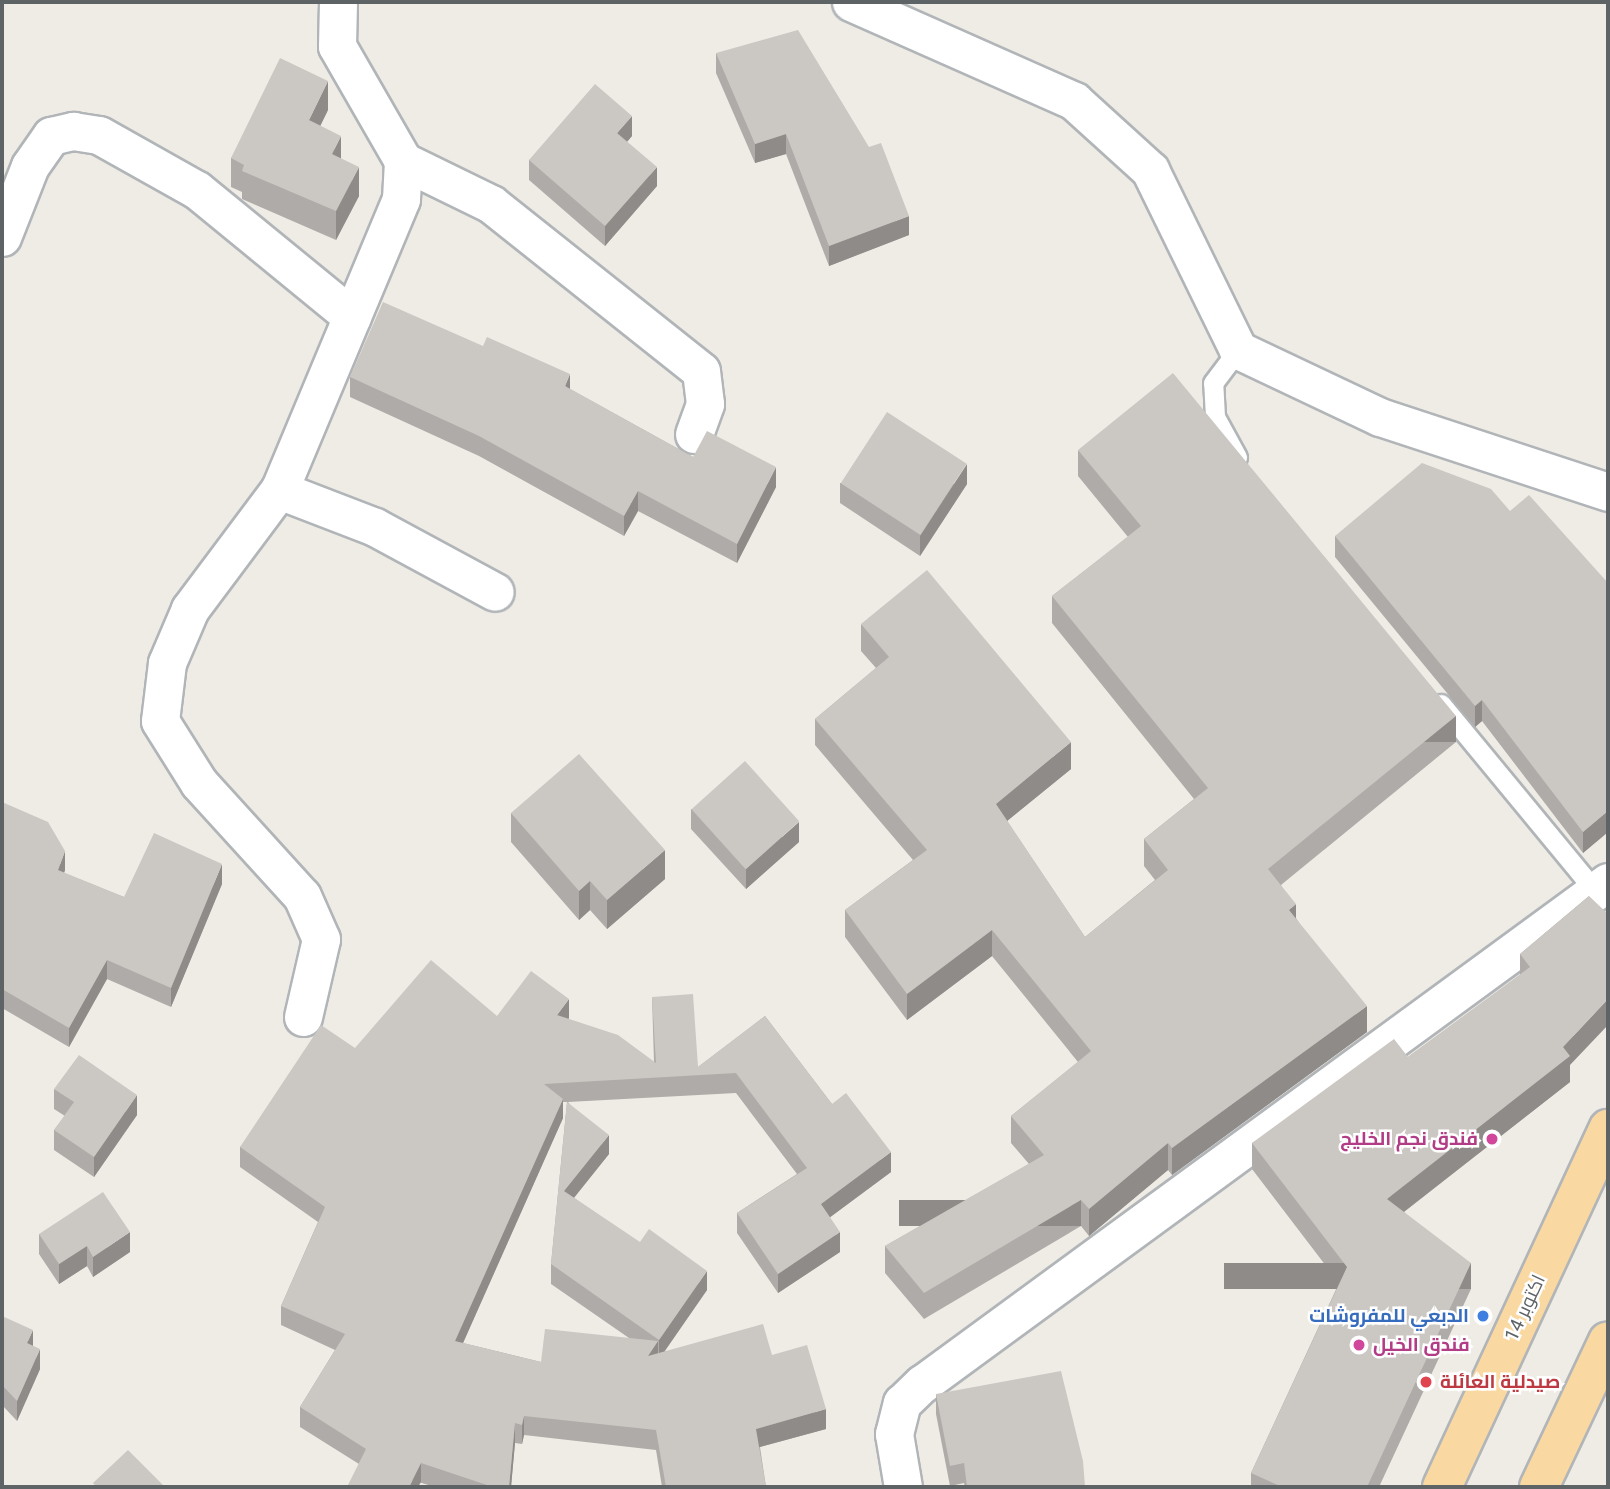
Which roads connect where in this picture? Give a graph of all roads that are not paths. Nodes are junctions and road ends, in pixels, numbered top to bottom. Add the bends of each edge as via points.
1 (338, 2) edge
2 (852, 2) edge
3 (403, 160) junction
4 (2, 237) edge
5 (352, 317) junction
6 (1238, 349) junction
7 (694, 434) dead end
8 (1249, 472) edge
9 (279, 490) junction
10 (1608, 492) edge
11 (495, 592) dead end
12 (1427, 687) edge
13 (1602, 887) edge
14 (303, 1017) dead end
15 (1608, 1129) edge
16 (1608, 1342) edge
17 (903, 1487) edge
18 (1442, 1487) edge
19 (1539, 1487) edge

1 - 3 street via 337,46
2 - 6 street via 1074,101 1150,170
3 - 5 street via 401,199
3 - 7 street via 491,204 701,371 705,404
4 - 5 street via 30,166 51,136 72,131 99,135 197,190
5 - 9 street
6 - 8 lane via 1213,383 1215,417
6 - 10 street via 1380,417
9 - 11 street via 375,527
9 - 14 street via 190,609 167,663 160,721 192,773 302,896 321,939
12 - 13 lane
13 - 17 street via 922,1384 902,1403 894,1434
15 - 18 highway, 14 اكتوبر
16 - 19 highway

